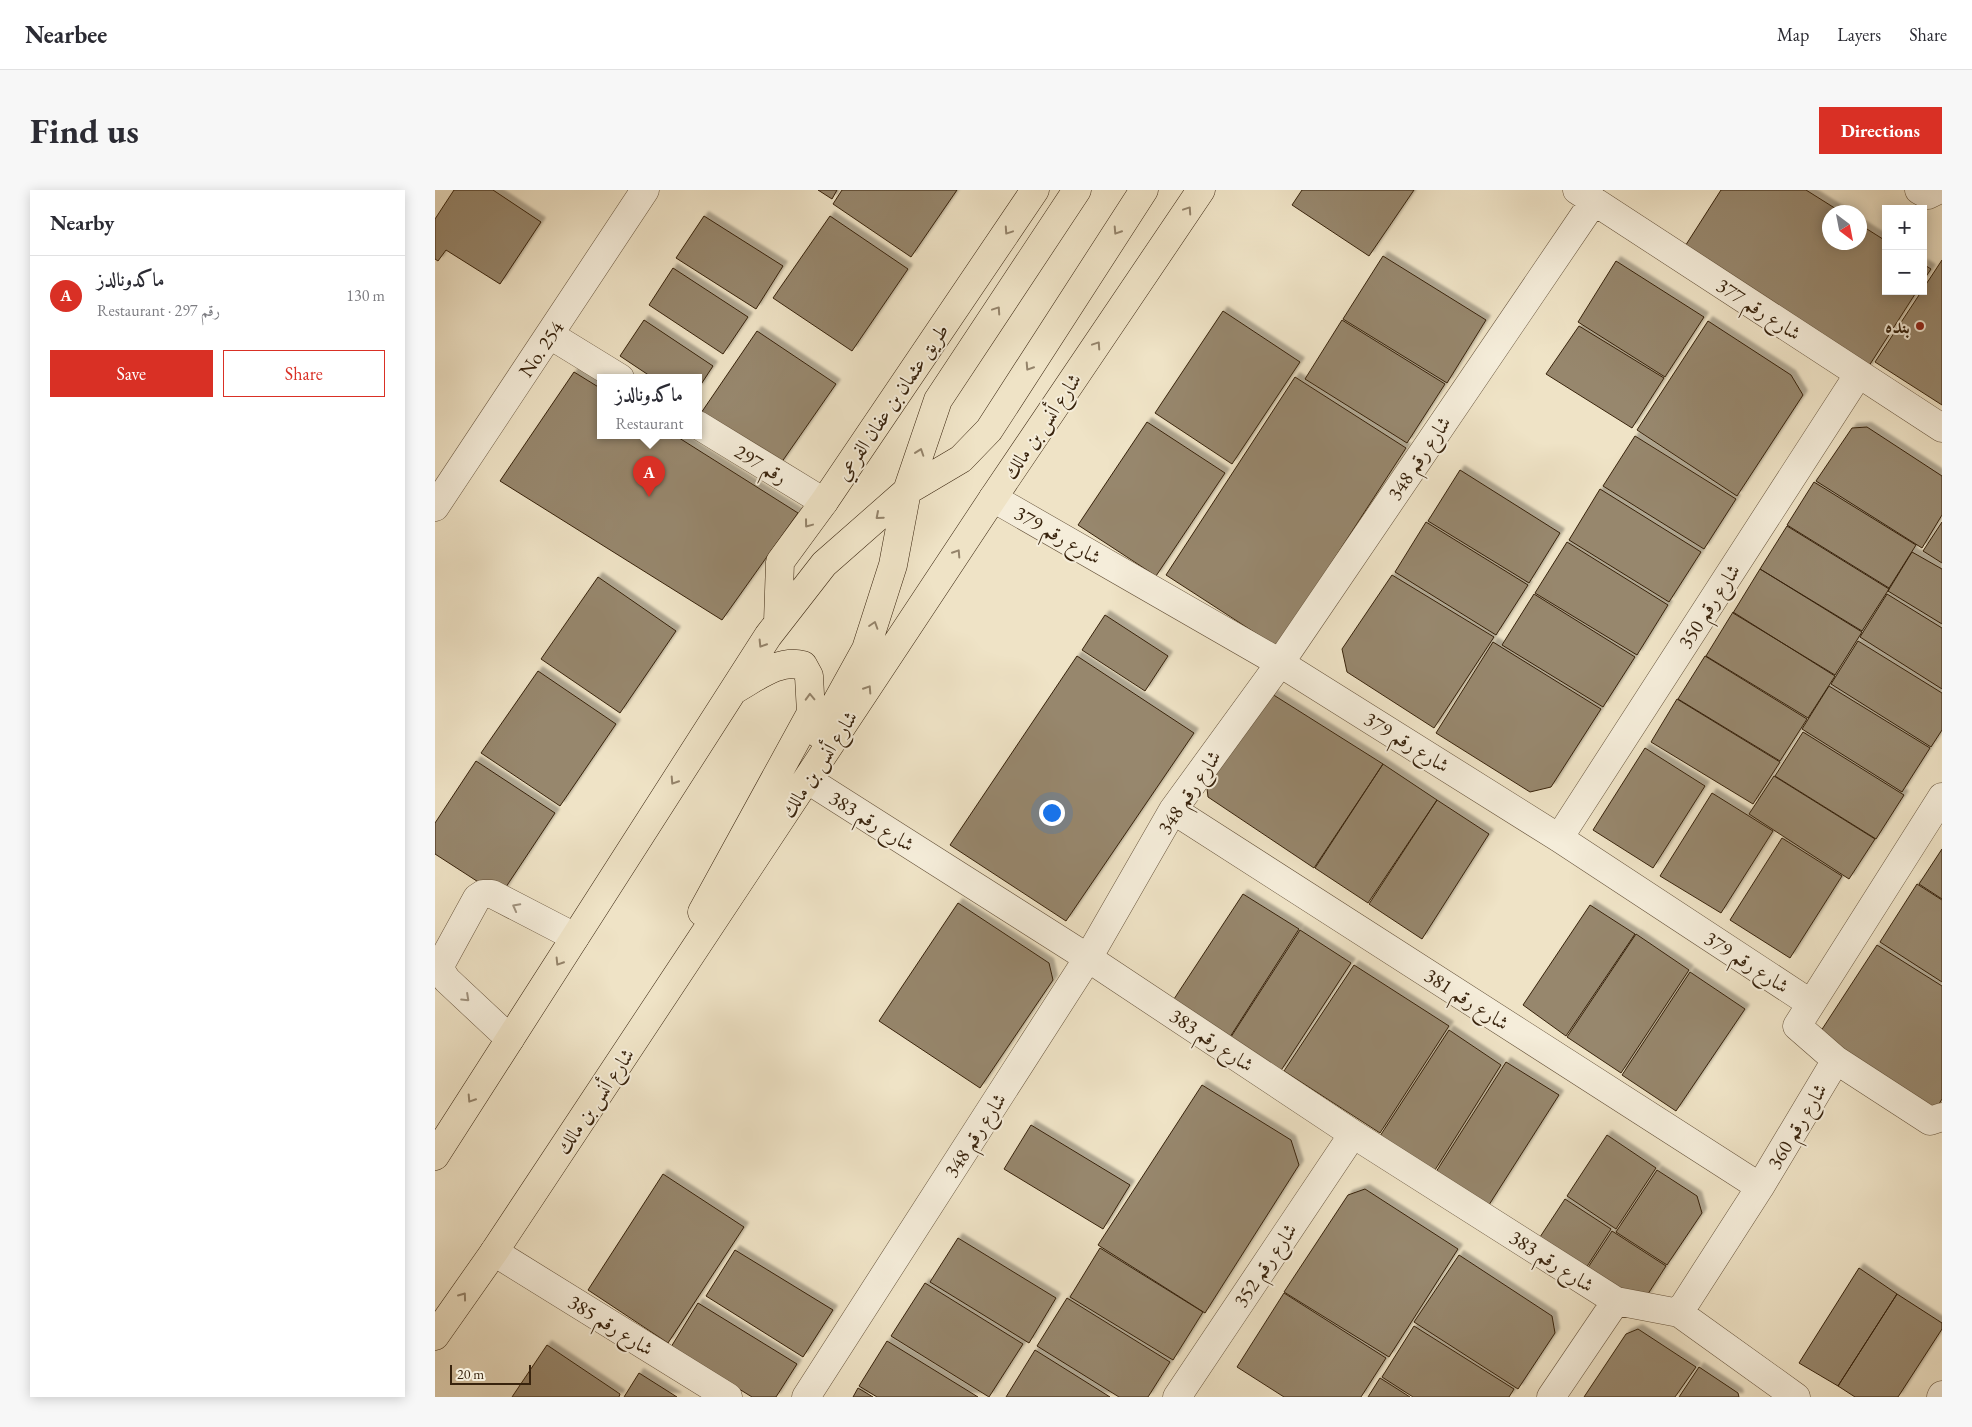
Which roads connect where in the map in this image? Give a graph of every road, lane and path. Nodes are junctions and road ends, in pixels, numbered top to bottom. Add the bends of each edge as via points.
1 (645, 190) edge
2 (1035, 190) edge
3 (1077, 190) edge
4 (1144, 190) edge
5 (1201, 190) edge
6 (1919, 190) edge
7 (1937, 190) edge
8 (1585, 195) edge
9 (550, 335) junction
10 (614, 374) edge
11 (1858, 374) junction
12 (702, 427) edge
13 (1942, 428) edge
14 (907, 491) junction
15 (993, 498) junction
16 (824, 502) junction
17 (435, 507) edge
18 (778, 622) junction
19 (1279, 663) junction
20 (731, 692) junction
21 (808, 780) junction
22 (1942, 797) edge
23 (1173, 810) junction
24 (1559, 838) junction
25 (719, 915) junction
26 (575, 937) junction
27 (1088, 958) junction
28 (1810, 1003) junction
29 (509, 1039) junction
30 (628, 1050) junction
31 (1836, 1060) junction
32 (1942, 1117) edge
33 (1353, 1134) junction
34 (435, 1156) edge
35 (1760, 1187) junction
36 (494, 1252) junction
37 (1615, 1301) junction
38 (1679, 1313) junction
39 (435, 1336) edge
40 (1788, 1395) edge
41 (728, 1397) edge
42 (807, 1397) edge
43 (1177, 1397) edge
44 (1551, 1397) edge

1 - 9 street, No. 254
2 -> 16 main road, طريق عثمان بن عفان الفرعي
14 -> 3 main road via 938,400
4 -> 14 main road via 989,430 961,459
15 -> 5 main road, شارع أنس بن مالك
6 - 7 street via 1928,195
8 - 11 street, شارع رقم 377
8 - 19 street, شارع رقم 348
9 - 10 street
9 - 17 street, No. 254
11 - 13 street, شارع رقم 377
11 - 24 street, شارع رقم 350
12 - 16 street, رقم 297
14 -> 18 main road via 824,564
25 -> 14 main road via 866,649 893,565
15 - 19 street, شارع رقم 379
21 -> 15 main road, شارع أنس بن مالك
16 -> 18 main road, طريق عثمان بن عفان الفرعي via 781,562
18 -> 20 main road
19 - 23 street, شارع رقم 348
19 - 24 street, شارع رقم 379
20 -> 26 main road
30 -> 20 main road via 811,713 809,676 803,665 791,662 776,666
21 - 25 main road, شارع أنس بن مالك
21 - 27 street, شارع رقم 383
22 - 28 street, شارع رقم 360
23 - 27 street, شارع رقم 348
23 - 35 street, شارع رقم 381
24 - 28 street, شارع رقم 379
25 - 30 main road, شارع أنس بن مالك
26 -> 29 main road
26 -> 29 street via 492,894 477,898 442,962 441,971
27 - 33 street, شارع رقم 383
27 - 42 street, شارع رقم 348
28 - 31 street, شارع رقم 360 via 1797,1026
29 -> 34 main road
30 - 36 main road, شارع أنس بن مالك
31 - 32 street via 1930,1122
31 - 35 street, شارع رقم 360
33 - 37 street, شارع رقم 383
33 - 43 street, شارع رقم 352
35 - 38 street, شارع رقم 360
39 -> 36 main road, شارع أنس بن مالك
36 - 41 street, شارع رقم 385
37 - 38 street
37 - 44 street
38 - 40 street

